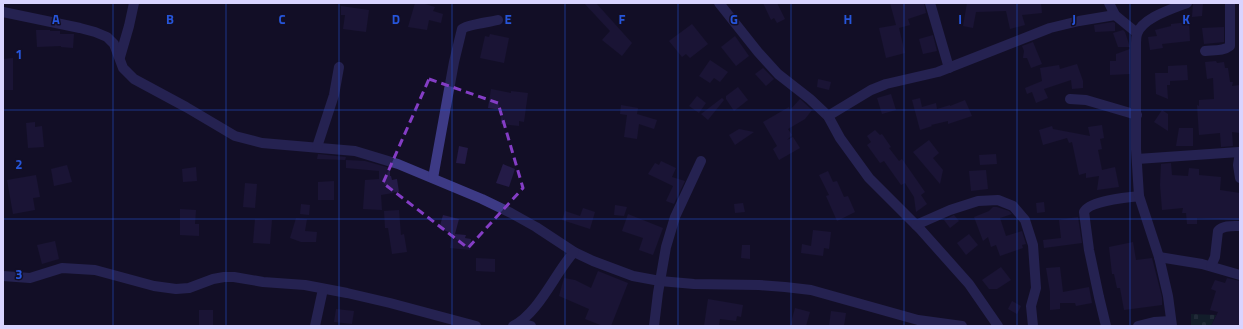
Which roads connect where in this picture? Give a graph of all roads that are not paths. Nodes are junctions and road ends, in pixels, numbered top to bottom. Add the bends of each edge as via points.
1 (134, 3) edge
2 (719, 3) edge
3 (930, 3) edge
4 (1109, 3) edge
5 (1187, 3) edge
6 (1230, 3) edge
7 (3, 12) edge
8 (1115, 15) junction
9 (498, 20) dead end
10 (1137, 33) junction
11 (1205, 51) dead end
12 (120, 57) junction
13 (339, 67) dead end
14 (949, 68) junction
15 (1070, 99) dead end
16 (1137, 115) junction
17 (828, 116) junction
18 (317, 147) junction
19 (1240, 152) edge
20 (1137, 159) junction
21 (701, 161) dead end
22 (433, 178) junction
23 (1240, 178) edge
24 (1139, 196) junction
25 (916, 225) junction
26 (1240, 226) edge
27 (574, 252) junction
28 (1160, 256) junction
29 (1211, 266) junction
30 (1240, 275) edge
31 (3, 276) edge
32 (660, 281) junction
33 (323, 289) junction
34 (516, 324) edge
35 (1172, 324) edge
36 (315, 326) edge
37 (476, 326) edge
38 (532, 326) edge
39 (654, 326) edge
40 (962, 326) edge
41 (998, 326) edge
42 (1033, 326) edge
43 (1106, 326) edge
44 (1138, 326) edge

1 - 12 street
2 - 17 street via 778,74
3 - 14 street
4 - 8 street
5 - 10 street via 1148,20
6 - 11 street via 1230,46
7 - 12 street via 95,32 107,37 114,44
8 - 10 street
8 - 14 street via 1050,28
9 - 22 street via 462,29
10 - 16 street
12 - 18 street via 124,68 134,79 235,136 262,143
13 - 18 street via 334,95
14 - 17 street via 886,84
15 - 16 street via 1086,100
16 - 20 street
17 - 25 street via 840,138 869,178
18 - 22 street via 371,155
19 - 20 street
19 - 23 street
20 - 24 street
21 - 32 street via 675,217
22 - 27 street via 511,213
24 - 28 street
24 - 43 street via 1107,200 1089,207 1084,212 1089,250
25 - 41 street via 969,284
25 - 42 street via 978,201 998,200 1013,206 1025,220 1034,245 1036,288 1031,306
26 - 29 street via 1220,228
27 - 32 street via 633,276
27 - 34 street via 565,261 541,299
28 - 29 street
28 - 35 street
29 - 30 street
31 - 33 street via 30,278 62,268 95,270 154,286 176,289 189,288 224,276
32 - 39 street
32 - 40 street via 778,286 811,290 918,320
33 - 36 street
33 - 37 street via 390,303
34 - 38 street
35 - 44 street via 1154,322

